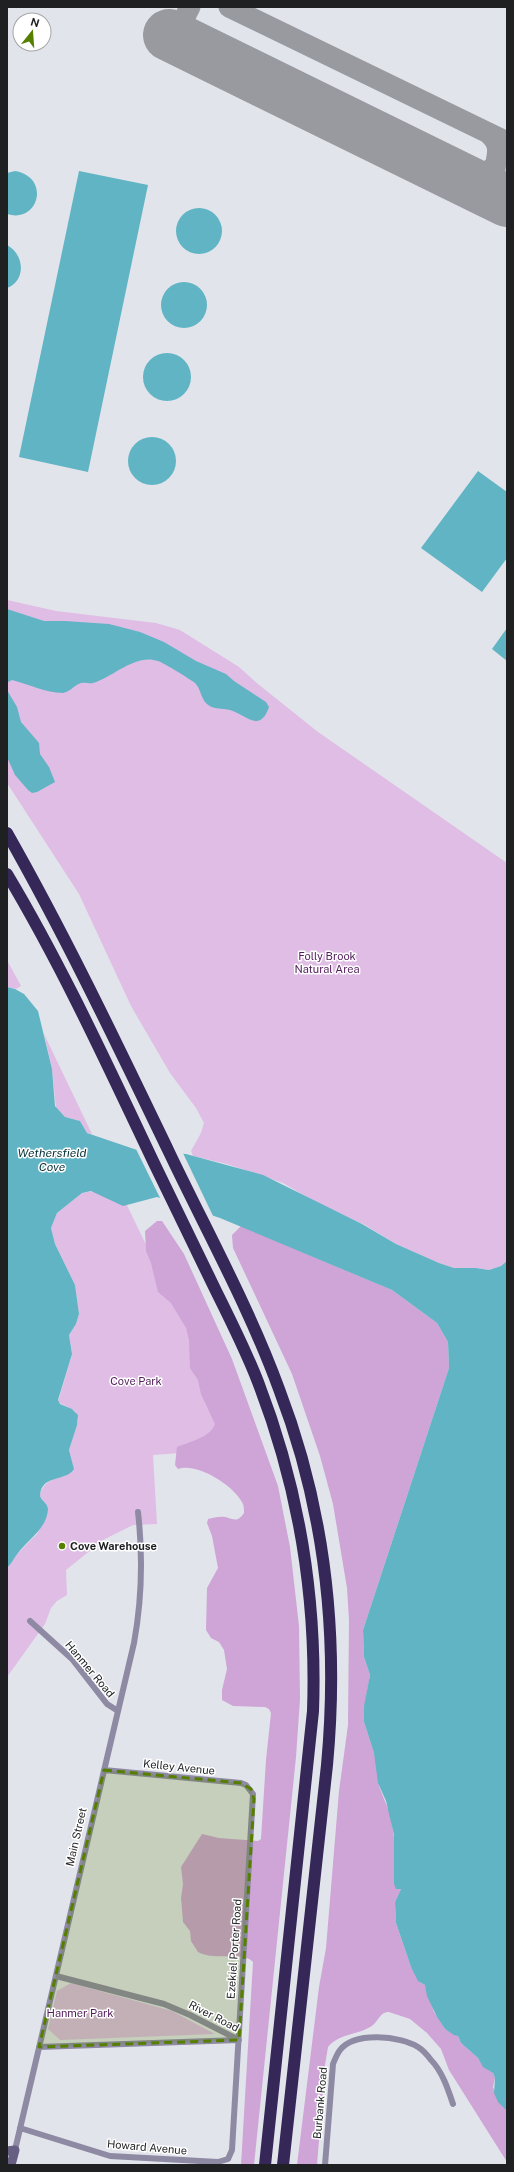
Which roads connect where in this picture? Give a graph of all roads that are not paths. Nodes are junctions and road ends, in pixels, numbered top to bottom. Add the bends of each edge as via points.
1 (7, 833) edge
2 (7, 874) edge
3 (138, 1512) dead end
4 (30, 1621) dead end
5 (118, 1712) junction
6 (104, 1770) junction
7 (251, 1789) joint
8 (56, 1976) junction
9 (239, 2040) junction
10 (39, 2047) junction
11 (453, 2104) dead end
12 (20, 2128) junction
13 (11, 2151) edge
14 (228, 2159) joint
15 (11, 2165) edge
16 (266, 2165) edge
17 (283, 2165) edge
18 (325, 2165) edge

1 - 17 highway via 80,968 264,1352 294,1431 316,1520 329,1610 332,1674 329,1737
2 - 16 highway via 53,957 135,1122 250,1363 274,1428 297,1511 311,1609 314,1675 311,1746
3 - 5 street, Main Street via 141,1543 140,1598 134,1642
4 - 5 street, Hanmer Road via 72,1660 107,1704
5 - 6 street, Main Street
6 - 7 street, Kelley Avenue via 241,1783
6 - 8 street, Main Street
7 - 9 street, Ezekiel Porter Road via 254,1799
8 - 9 street, River Road via 164,2004
8 - 10 street, Main Street
9 - 10 street, River Road
9 - 14 street, Ezekiel Porter Road via 232,2150
10 - 12 street, Main Street
11 - 18 street, Burbank Road via 433,2061 419,2047 382,2037 358,2039 341,2049 333,2064
12 - 13 street, Main Street
12 - 14 street, Howard Avenue via 110,2156 218,2162
13 - 15 street, Main Street

